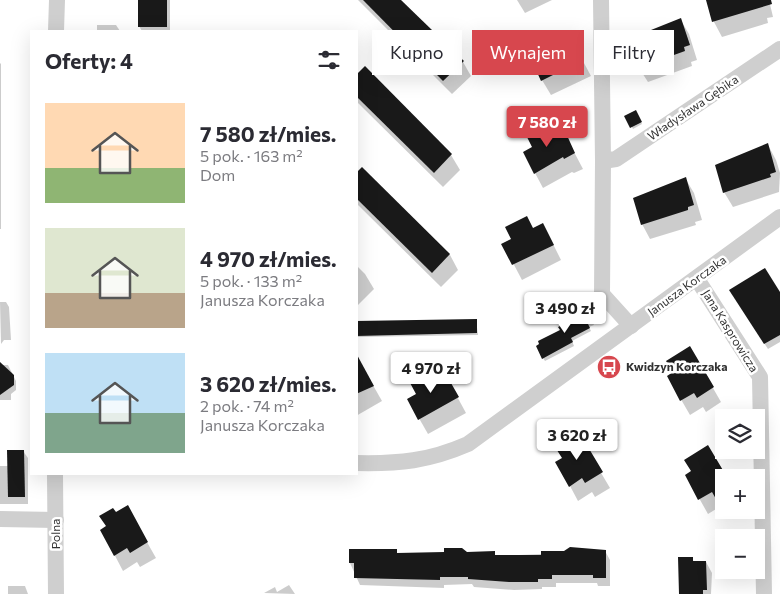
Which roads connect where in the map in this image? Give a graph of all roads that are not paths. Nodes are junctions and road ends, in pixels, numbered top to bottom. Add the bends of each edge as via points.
1 (57, 0) edge
2 (601, 0) edge
3 (56, 30) edge
4 (780, 49) edge
5 (603, 161) junction
6 (780, 217) edge
7 (697, 279) junction
8 (631, 326) junction
9 (358, 463) edge
10 (56, 475) edge
11 (0, 519) edge
12 (56, 520) junction
13 (56, 594) edge
14 (764, 594) edge

1 - 3 street
2 - 5 street
4 - 5 street, Władysława Gębika via 616,159
5 - 8 street via 602,294
6 - 7 street, Janusza Korczaka
7 - 8 street, Janusza Korczaka
7 - 14 street, Jana Kasprowicza via 760,377
8 - 9 street, Janusza Korczaka via 468,444 420,461
10 - 12 street, Polna
11 - 12 street
12 - 13 street, Polna

